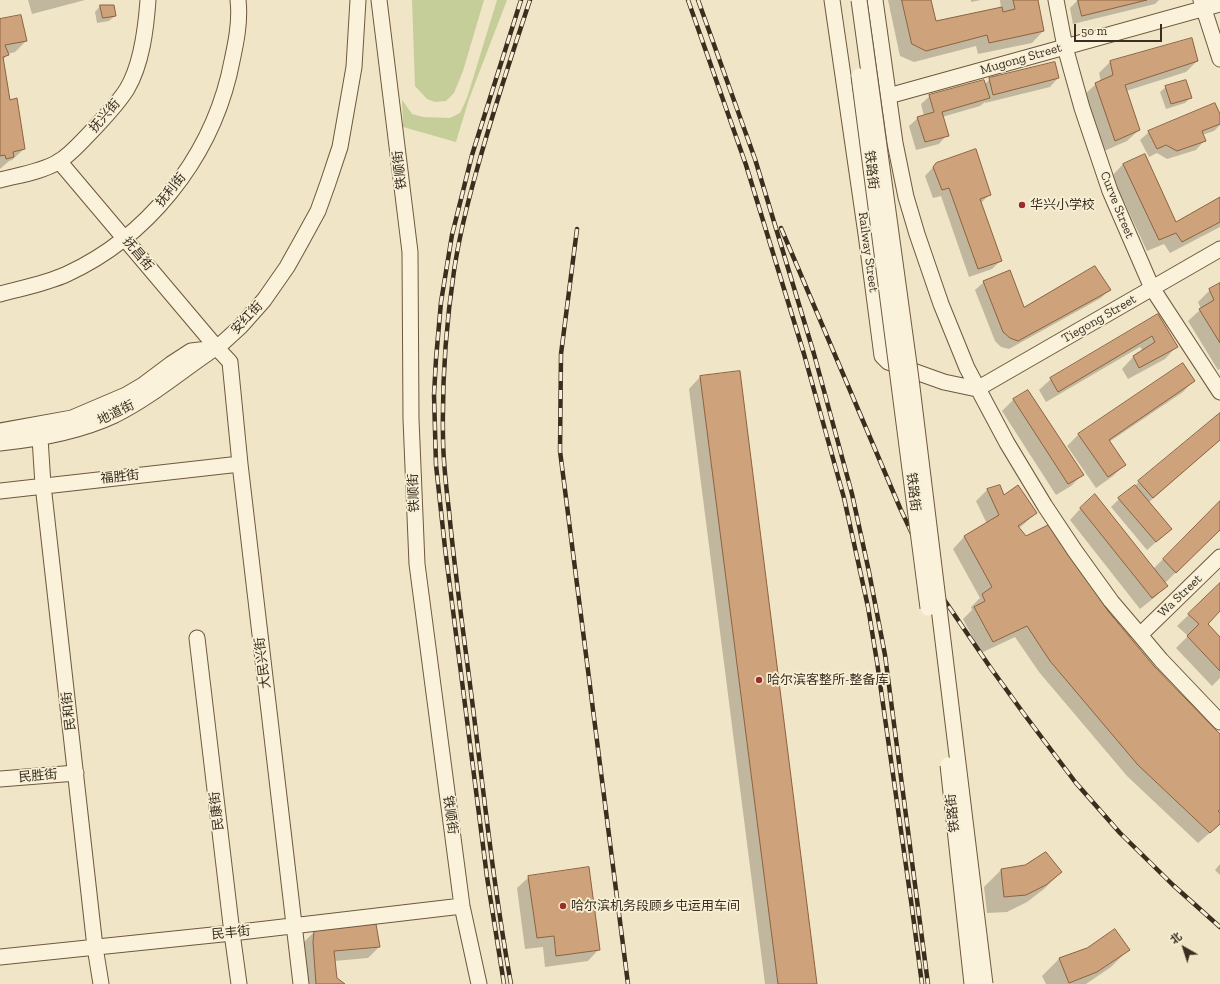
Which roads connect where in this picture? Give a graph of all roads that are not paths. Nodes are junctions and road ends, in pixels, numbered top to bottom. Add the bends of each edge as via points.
1 (148, 0) edge
2 (238, 0) edge
3 (358, 0) edge
4 (379, 0) edge
5 (832, 0) edge
6 (849, 0) edge
7 (859, 0) edge
8 (875, 0) edge
9 (1056, 0) edge
10 (1202, 4) edge
11 (1220, 4) edge
12 (1066, 47) junction
13 (1220, 59) edge
14 (892, 95) dead end
15 (59, 161) junction
16 (0, 180) edge
17 (124, 238) junction
18 (1220, 249) edge
19 (1152, 288) junction
20 (0, 294) edge
21 (216, 348) junction
22 (977, 389) junction
23 (1220, 392) edge
24 (0, 431) edge
25 (40, 438) junction
26 (0, 443) edge
27 (240, 464) junction
28 (43, 486) junction
29 (0, 491) edge
30 (1220, 557) edge
31 (1140, 635) junction
32 (197, 638) dead end
33 (1220, 722) edge
34 (76, 773) junction
35 (0, 779) edge
36 (462, 906) junction
37 (294, 926) junction
38 (232, 933) junction
39 (95, 947) junction
40 (0, 957) edge
41 (101, 984) edge
42 (238, 984) edge
43 (301, 984) edge
44 (479, 984) edge
45 (972, 984) edge
46 (985, 984) edge

1 - 15 main road, 抚兴街 via 144,39 128,88 77,146
2 - 17 main road, 抚利街 via 238,30 234,52 224,95 213,123 179,181 145,221
3 - 21 main road, 安红街 via 354,67 340,147 318,211 287,267 264,300 240,327
4 - 36 main road, 铁顺街 via 410,252 411,419 417,564
5 - 22 main road, Railway Street via 882,356 888,362 944,382
6 - 45 main road, 铁路街, bridge via 942,714
7 - 46 main road, bridge via 910,371
8 - 22 main road via 895,142 906,197 941,304
9 - 12 main road, Curve Street
10 - 11 main road, Mugong Street
10 - 12 main road, Mugong Street
10 - 13 main road
12 - 14 main road, Mugong Street
12 - 19 main road, Curve Street via 1082,108 1110,191
15 - 16 main road, 抚兴街 via 42,169
15 - 17 main road, 抚昌街
17 - 20 main road, 抚利街 via 87,264 65,275
17 - 21 main road, 抚昌街
18 - 19 main road, Tiegong Street
19 - 22 main road, Tiegong Street
19 - 23 main road, Curve Street
21 - 24 main road via 191,351 126,395 72,418
21 - 25 main road, 地道街 via 140,401 115,415 85,427
21 - 27 main road, 大民兴街 via 230,362
22 - 31 main road via 1045,506 1111,601
25 - 26 main road, 地道街
25 - 28 main road, 民和街
27 - 28 main road, 福胜街
27 - 37 main road, 大民兴街
28 - 29 main road, 福胜街
28 - 34 main road, 民和街
30 - 31 main road, Wa Street
31 - 33 main road
32 - 38 main road, 民康街
34 - 35 main road, 民胜街
34 - 39 main road, 民和街
36 - 37 main road, 民丰街
36 - 44 main road, 铁顺街
37 - 38 main road, 民丰街
37 - 43 main road, 大民兴街
38 - 39 main road, 民丰街
38 - 42 main road, 民康街
39 - 40 main road, 民丰街
39 - 41 main road, 民和街

